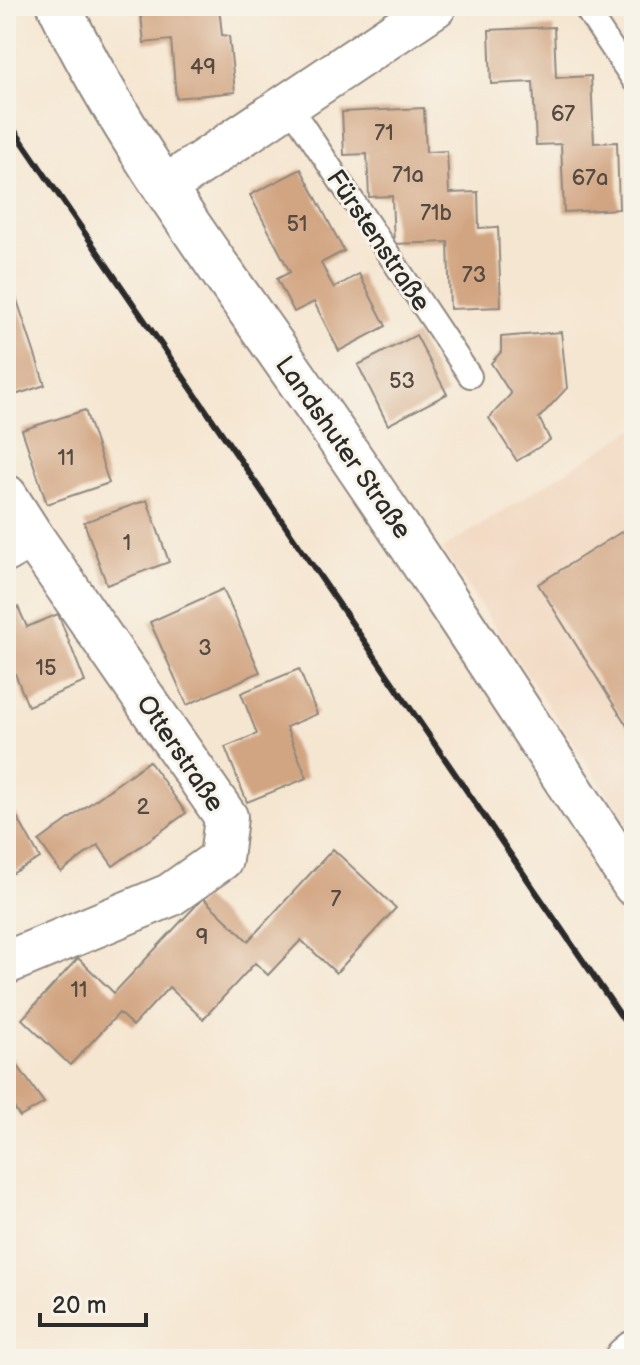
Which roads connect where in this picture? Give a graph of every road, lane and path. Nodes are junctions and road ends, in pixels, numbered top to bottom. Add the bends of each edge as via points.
1 (59, 6) edge
2 (435, 6) edge
3 (584, 6) edge
4 (634, 81) edge
5 (289, 105) junction
6 (165, 187) junction
7 (470, 376) dead end
8 (6, 496) edge
9 (19, 543) edge
10 (634, 885) edge
11 (6, 963) edge
12 (634, 1353) edge
13 (627, 1359) edge

1 - 6 street, Landshuter Straße via 82,54
2 - 5 street
3 - 4 lane
5 - 6 street
5 - 7 lane, Fürstenstraße
6 - 10 street, Landshuter Straße via 426,565
8 - 9 street, Otterstraße
9 - 11 street, Otterstraße via 226,817 221,859 170,895
12 - 13 street

